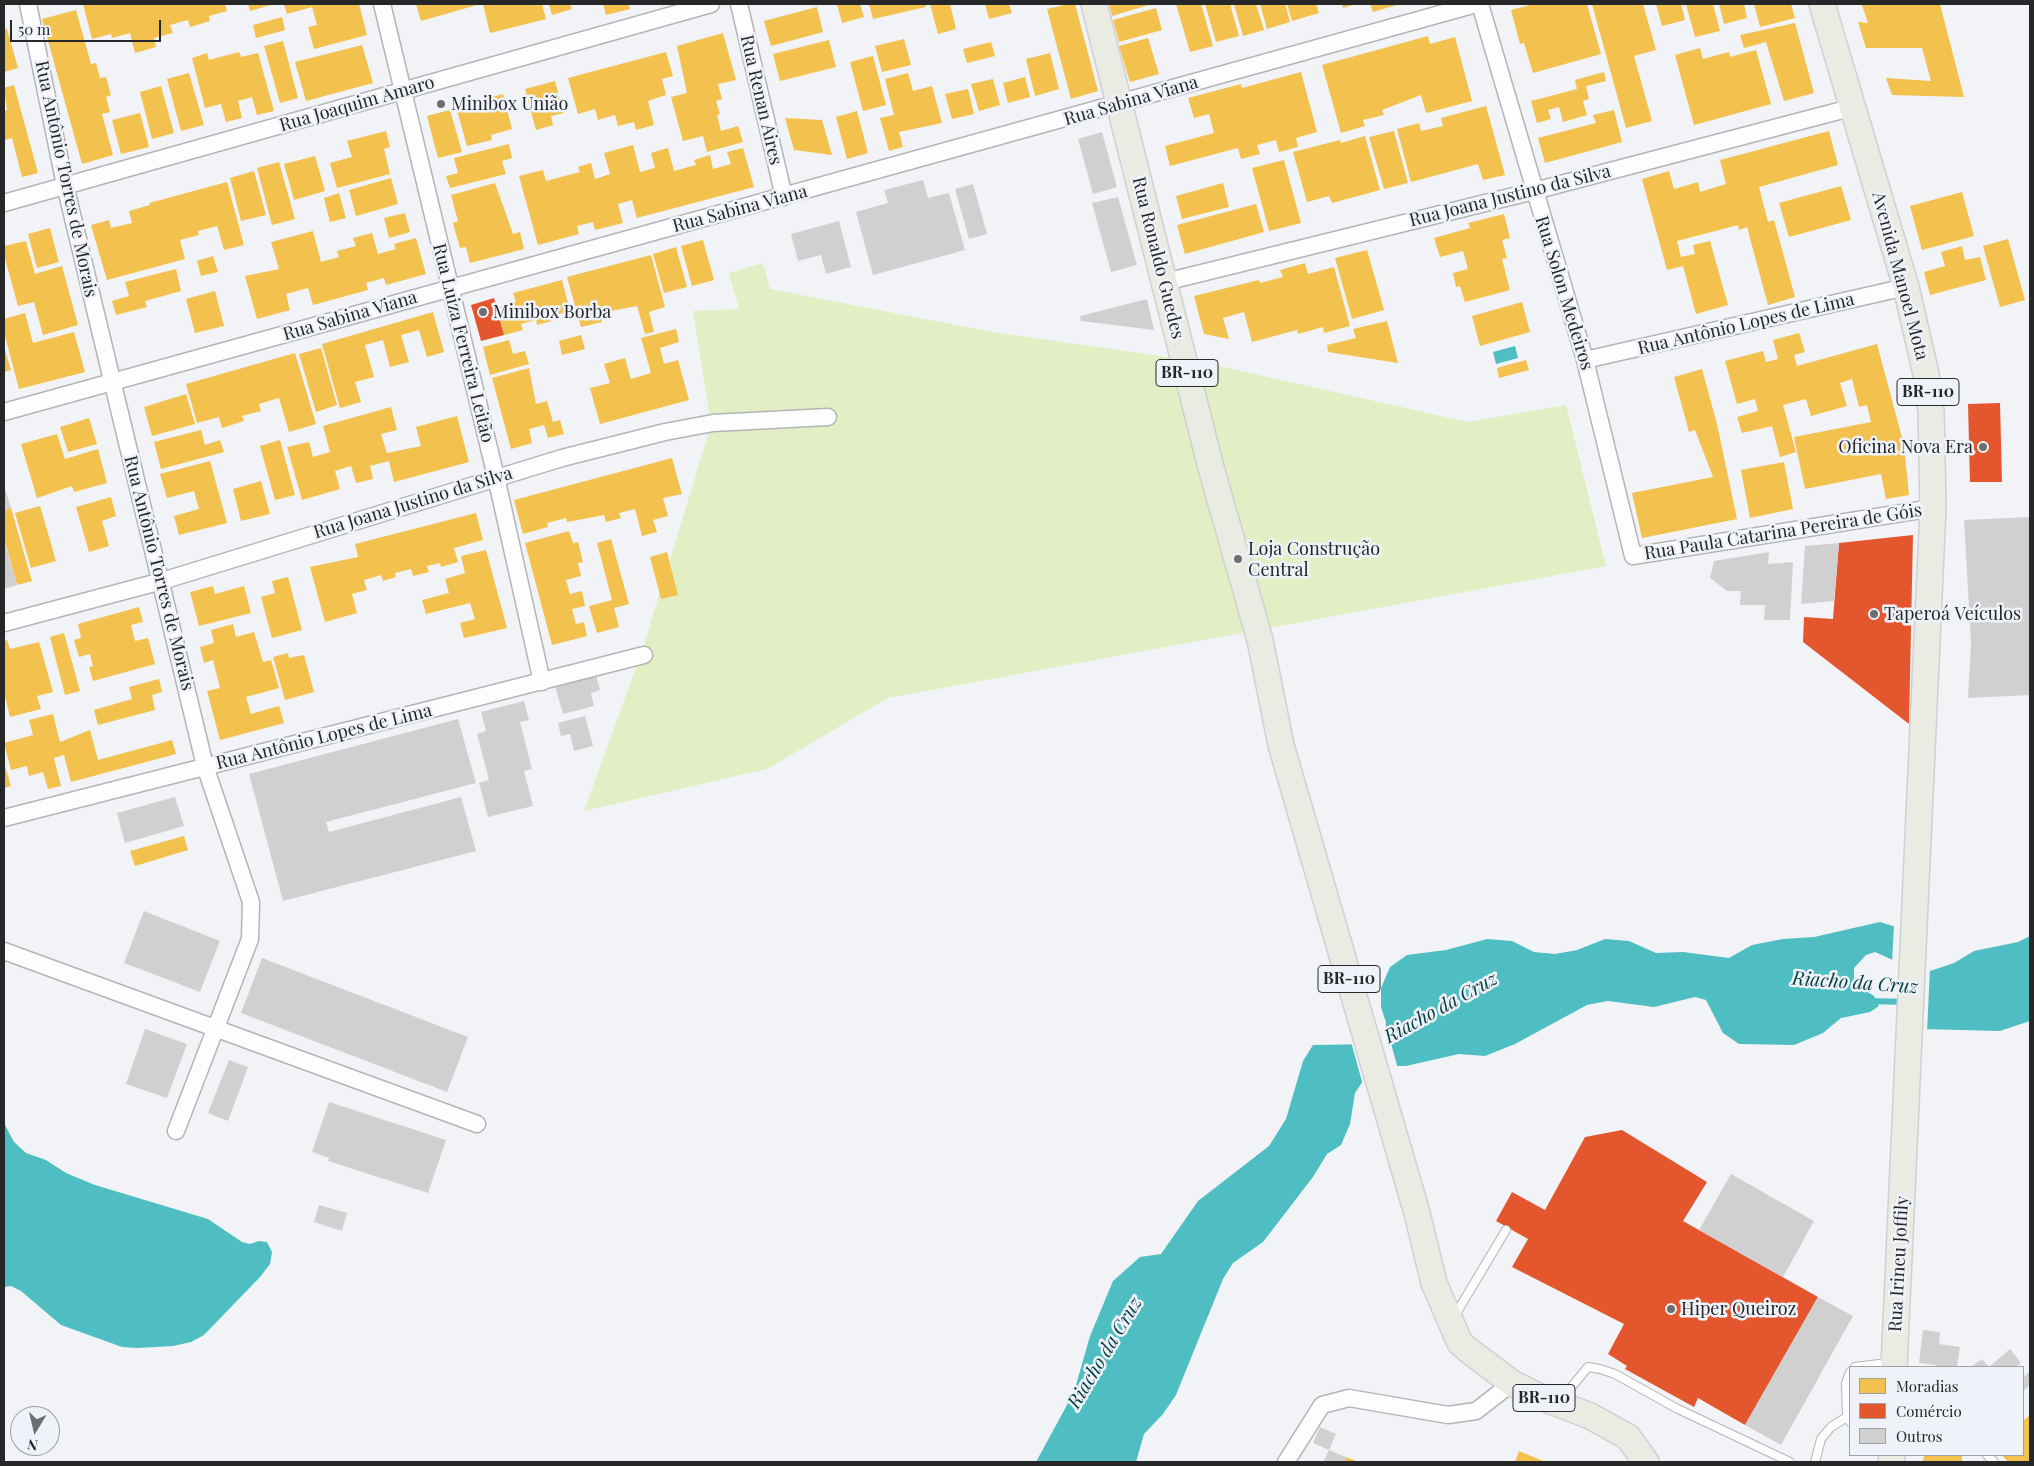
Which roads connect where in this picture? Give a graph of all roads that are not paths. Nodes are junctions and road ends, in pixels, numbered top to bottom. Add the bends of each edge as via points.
1 (28, 4) edge
2 (382, 4) edge
3 (711, 4) edge
4 (739, 4) edge
5 (1094, 4) edge
6 (1476, 4) edge
7 (1480, 4) edge
8 (1822, 4) edge
9 (403, 91) junction
10 (1118, 105) junction
11 (1854, 106) junction
12 (65, 185) junction
13 (1534, 191) junction
14 (784, 197) junction
15 (4, 203) edge
16 (1165, 282) junction
17 (1906, 287) junction
18 (450, 289) junction
19 (1585, 360) junction
20 (112, 383) junction
21 (4, 412) edge
22 (828, 417) dead end
23 (496, 477) junction
24 (1933, 508) junction
25 (1632, 556) joint
26 (162, 581) junction
27 (4, 623) edge
28 (644, 655) dead end
29 (542, 682) junction
30 (205, 766) junction
31 (4, 818) edge
32 (4, 951) edge
33 (216, 1026) junction
34 (476, 1124) dead end
35 (176, 1131) dead end
36 (1904, 1160) joint
37 (1506, 1230) dead end
38 (1450, 1323) junction
39 (1863, 1366) edge
40 (1883, 1366) edge
41 (1894, 1366) edge
42 (1849, 1375) edge
43 (1512, 1383) junction
44 (1558, 1404) junction
45 (1849, 1420) edge
46 (1286, 1462) edge
47 (1646, 1462) edge
48 (1790, 1462) edge
49 (1815, 1462) edge

1 - 12 street, Rua Antônio Torres de Morais
2 - 9 street, Rua Luiza Ferreira Leitão
3 - 9 street, Rua Joaquim Amaro
4 - 14 street, Rua Renan Aires
5 - 10 main road, Rua Ronaldo Guedes / BR-110
6 - 10 street, Rua Sabina Viana
7 - 13 street, Rua Solon Medeiros
8 - 11 main road, Avenida Manoel Mota / BR-110
9 - 12 street, Rua Joaquim Amaro
9 - 18 street, Rua Luiza Ferreira Leitão
10 - 14 street, Rua Sabina Viana
10 - 16 main road, Rua Ronaldo Guedes / BR-110
11 - 13 street, Rua Joana Justino da Silva
11 - 17 main road, Avenida Manoel Mota / BR-110
12 - 15 street, Rua Joaquim Amaro
12 - 20 street, Rua Antônio Torres de Morais
13 - 16 street, Rua Joana Justino da Silva
13 - 19 street, Rua Solon Medeiros
14 - 18 street, Rua Sabina Viana
16 - 38 main road, Rua Ronaldo Guedes / BR-110 via 1211,468 1260,640 1281,745 1417,1213 1434,1283
17 - 19 street, Rua Antônio Lopes de Lima
17 - 24 main road, Avenida Manoel Mota / BR-110 via 1931,411
18 - 20 street, Rua Sabina Viana
18 - 23 street, Rua Luiza Ferreira Leitão
19 - 25 street, Rua Solon Medeiros
20 - 21 street, Rua Sabina Viana
20 - 26 street, Rua Antônio Torres de Morais
22 - 23 street, Rua Joana Justino da Silva via 713,423 665,432
23 - 26 street, Rua Joana Justino da Silva
23 - 29 street, Rua Luiza Ferreira Leitão
24 - 25 street, Rua Paula Catarina Pereira de Góis
24 - 36 main road, Avenida Manoel Mota / BR-110
26 - 27 street, Rua Joana Justino da Silva
26 - 30 street, Rua Antônio Torres de Morais
28 - 29 street, Rua Antônio Lopes de Lima
29 - 30 street, Rua Antônio Lopes de Lima
30 - 31 street, Rua Antônio Lopes de Lima
30 - 33 street, Rua Antônio Torres de Morais via 251,902 252,920 250,939
32 - 33 street
33 - 34 street
33 - 35 street, Rua Antônio Torres de Morais
36 - 41 main road, Rua Irineu Joffily / BR-110
37 - 38 lane
38 - 43 main road, BR-110 via 1460,1343
39 - 40 lane
42 - 45 lane via 1846,1383
43 - 44 main road, BR-110
43 - 46 street via 1476,1411 1448,1415 1350,1398 1322,1405
44 - 47 main road, BR-110 via 1590,1416 1628,1437
44 - 48 lane via 1588,1367 1600,1369
45 - 49 lane via 1831,1427 1821,1439

